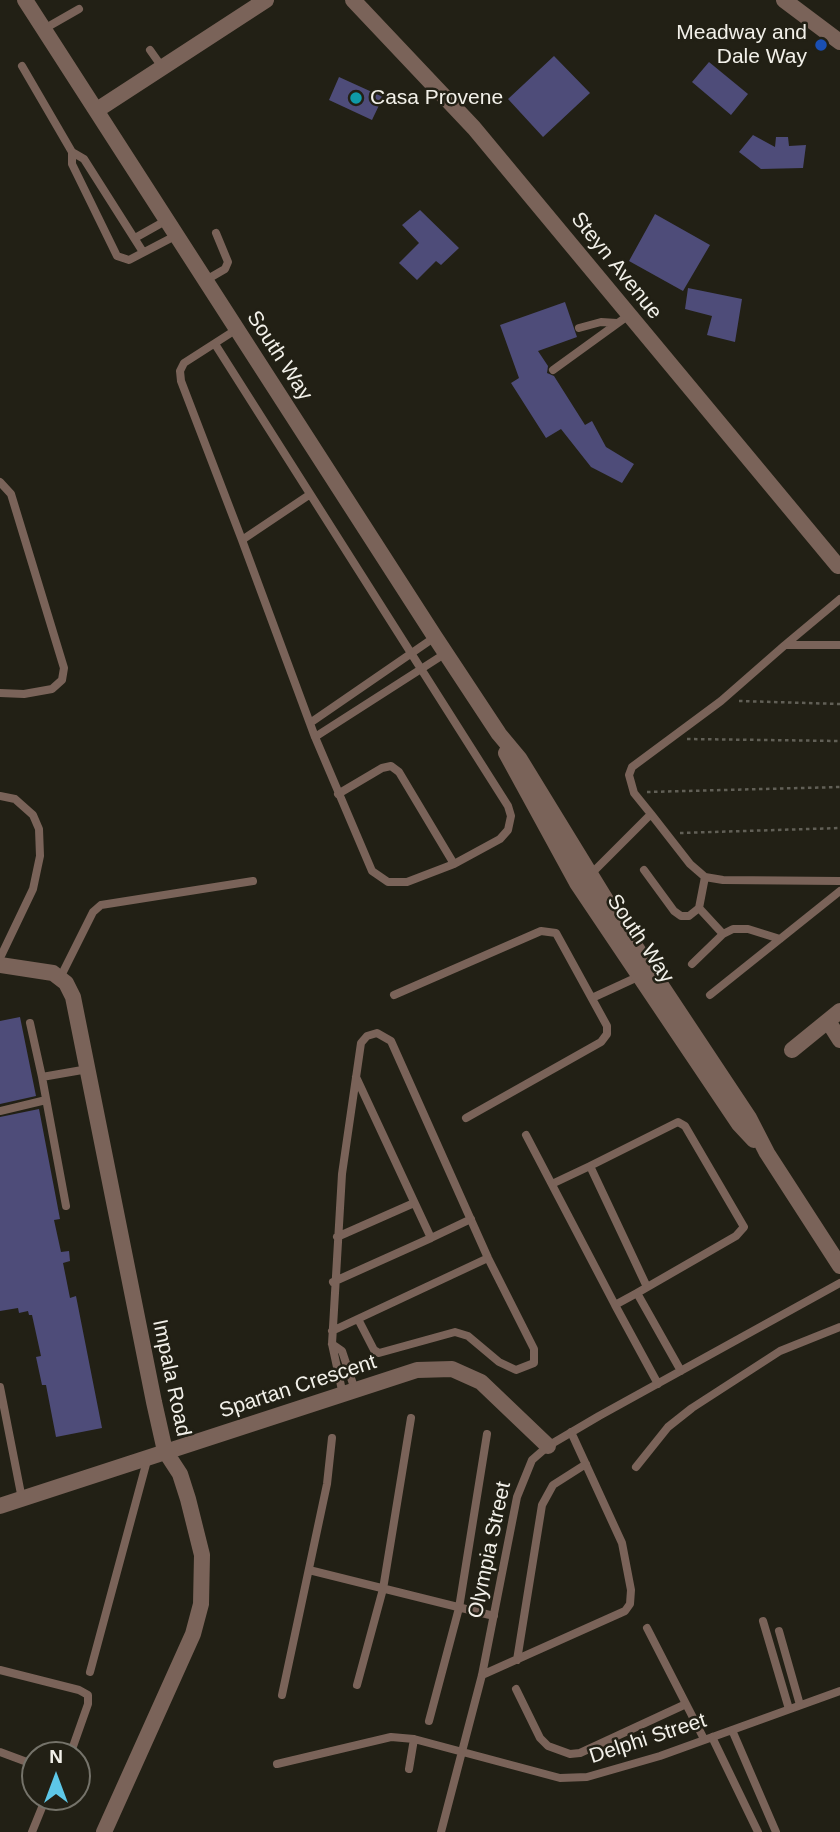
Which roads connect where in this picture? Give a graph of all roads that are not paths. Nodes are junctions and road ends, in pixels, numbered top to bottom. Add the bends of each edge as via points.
1 (25, 0) edge
2 (266, 0) edge
3 (353, 0) edge
4 (784, 0) edge
5 (79, 9) dead end
6 (44, 29) junction
7 (840, 42) edge
8 (150, 50) dead end
9 (22, 66) dead end
10 (162, 67) junction
11 (97, 110) junction
12 (72, 152) junction
13 (167, 220) junction
14 (216, 233) dead end
15 (177, 235) junction
16 (135, 238) junction
17 (144, 252) junction
18 (206, 280) junction
19 (623, 319) junction
20 (579, 328) dead end
21 (237, 329) junction
22 (215, 344) junction
23 (553, 370) dead end
24 (0, 482) edge
25 (309, 495) junction
26 (243, 540) junction
27 (838, 566) edge
28 (840, 599) edge
29 (435, 637) junction
30 (785, 645) junction
31 (840, 645) edge
32 (411, 653) junction
33 (446, 653) junction
34 (421, 671) junction
35 (0, 693) edge
36 (310, 723) junction
37 (315, 737) junction
38 (338, 794) junction
39 (0, 796) edge
40 (651, 814) junction
41 (454, 864) junction
42 (644, 870) dead end
43 (705, 877) junction
44 (584, 879) junction
45 (253, 881) dead end
46 (840, 881) edge
47 (840, 891) edge
48 (699, 908) junction
49 (723, 934) junction
50 (780, 939) junction
51 (0, 958) edge
52 (692, 964) dead end
53 (0, 965) edge
54 (645, 974) junction
55 (60, 978) junction
56 (394, 995) dead end
57 (709, 995) dead end
58 (593, 998) junction
59 (834, 1016) edge
60 (30, 1023) dead end
61 (840, 1040) edge
62 (792, 1050) dead end
63 (88, 1069) junction
64 (42, 1077) junction
65 (356, 1077) junction
66 (46, 1100) junction
67 (0, 1111) edge
68 (466, 1118) dead end
69 (526, 1135) dead end
70 (590, 1166) junction
71 (554, 1182) junction
72 (414, 1203) junction
73 (66, 1206) dead end
74 (471, 1219) junction
75 (337, 1237) junction
76 (431, 1238) junction
77 (488, 1258) junction
78 (840, 1266) edge
79 (333, 1282) junction
80 (840, 1283) edge
81 (647, 1286) junction
82 (637, 1293) junction
83 (615, 1305) junction
84 (358, 1319) junction
85 (840, 1327) edge
86 (332, 1331) junction
87 (332, 1344) junction
88 (681, 1371) junction
89 (658, 1384) junction
90 (0, 1387) edge
91 (349, 1393) junction
92 (411, 1418) dead end
93 (571, 1432) junction
94 (487, 1434) dead end
95 (332, 1438) dead end
96 (548, 1446) junction
97 (165, 1451) junction
98 (148, 1457) junction
99 (586, 1464) junction
100 (636, 1467) dead end
101 (22, 1499) junction
102 (0, 1506) edge
103 (309, 1570) junction
104 (383, 1589) junction
105 (459, 1608) junction
106 (494, 1616) junction
107 (763, 1620) dead end
108 (647, 1628) dead end
109 (779, 1631) dead end
110 (517, 1660) junction
111 (0, 1670) edge
112 (90, 1672) dead end
113 (482, 1675) junction
114 (357, 1685) dead end
115 (516, 1689) dead end
116 (840, 1690) edge
117 (282, 1695) dead end
118 (685, 1704) junction
119 (800, 1705) junction
120 (789, 1709) junction
121 (429, 1721) dead end
122 (732, 1730) junction
123 (414, 1738) junction
124 (708, 1738) junction
125 (74, 1741) edge
126 (0, 1752) edge
127 (463, 1752) junction
128 (21, 1760) edge
129 (277, 1764) dead end
130 (409, 1769) dead end
131 (41, 1811) edge
132 (32, 1832) edge
133 (104, 1832) edge
134 (440, 1832) edge
135 (758, 1832) edge
136 (776, 1832) edge

1 - 6 street, South Way
2 - 10 street
3 - 19 street, Steyn Avenue via 474,128
4 - 7 street
5 - 6 lane
6 - 11 street, South Way
8 - 10 lane
9 - 12 lane
10 - 11 street
11 - 13 street, South Way
12 - 16 lane via 84,159
12 - 17 lane via 72,164 117,256 129,260
13 - 15 street, South Way
13 - 16 lane
14 - 18 lane via 228,262 225,269
15 - 17 lane
15 - 18 street, South Way
16 - 17 lane
18 - 21 street, South Way
19 - 20 lane
19 - 23 lane
19 - 27 street, Steyn Avenue
21 - 22 lane
21 - 29 street, South Way
22 - 25 lane
22 - 26 lane via 184,363 181,381
24 - 35 lane via 11,494 64,668 62,680 52,689
25 - 26 lane
25 - 32 lane
26 - 36 lane
28 - 30 lane
29 - 32 lane
29 - 33 street, South Way
30 - 31 lane
30 - 40 lane via 721,701 632,767 629,775 634,793
32 - 34 lane
32 - 36 lane
33 - 34 lane
33 - 44 street, South Way via 499,734 508,762
34 - 37 lane
34 - 41 lane via 511,816 500,839
36 - 37 lane
37 - 38 lane
38 - 41 lane via 372,871 380,879 407,882
38 - 41 lane via 391,766
39 - 51 lane via 15,799 33,815 39,829 40,856 33,888
40 - 43 lane
40 - 44 lane
42 - 48 lane via 681,916
43 - 46 lane
43 - 48 lane
44 - 54 street, South Way
45 - 55 lane via 101,905 93,912
47 - 50 lane
48 - 49 lane
49 - 50 lane via 748,929
49 - 52 lane
50 - 57 lane
53 - 55 street via 46,970
54 - 58 lane
54 - 78 street, South Way via 739,1124 767,1153
55 - 63 street, Impala Road via 73,996
56 - 58 lane via 550,930
58 - 68 lane via 607,1026 601,1042
59 - 61 street
59 - 62 street
60 - 64 lane
63 - 64 lane
63 - 97 street, Impala Road
64 - 66 lane
65 - 72 lane
65 - 74 lane via 361,1043 367,1036 385,1035
65 - 75 lane
66 - 67 lane
66 - 73 lane
69 - 71 lane
70 - 71 lane
70 - 81 lane
70 - 81 lane via 678,1122 685,1126 743,1223 736,1236
71 - 83 lane
72 - 75 lane
72 - 76 lane
74 - 76 lane
74 - 77 lane
75 - 79 lane
76 - 79 lane
77 - 84 lane
77 - 84 lane via 534,1349 534,1363 525,1368 516,1370 499,1362 468,1336 455,1332 379,1353
79 - 86 lane
80 - 88 lane, Olympia Street
81 - 82 lane
82 - 83 lane
82 - 88 lane
83 - 89 lane
84 - 86 lane
85 - 100 lane via 780,1351 692,1408 668,1427
86 - 87 lane
87 - 91 lane
87 - 91 lane via 342,1351
88 - 89 lane, Olympia Street
89 - 93 lane, Olympia Street
90 - 101 lane
91 - 96 street, Spartan Crescent via 418,1370 452,1369 491,1389
91 - 97 street, Spartan Crescent
92 - 104 lane
93 - 96 lane, Olympia Street
93 - 99 lane
94 - 105 lane
95 - 103 lane
96 - 106 lane, Olympia Street via 531,1460 522,1480
97 - 98 street, Spartan Crescent
97 - 133 street, Impala Road via 180,1474 197,1528 202,1555 201,1604 184,1657
98 - 101 street, Spartan Crescent
98 - 112 lane
99 - 110 lane via 553,1485 542,1505
99 - 110 lane via 622,1543 630,1604 625,1611
101 - 102 street, Spartan Crescent
103 - 104 lane
103 - 117 lane
104 - 105 lane
104 - 114 lane
105 - 106 lane
105 - 121 lane
106 - 113 lane, Olympia Street
107 - 120 lane
108 - 118 lane
109 - 119 lane
110 - 113 lane
111 - 125 lane via 88,1695
113 - 127 lane, Olympia Street
115 - 118 lane via 540,1738 570,1754
116 - 119 lane, Delphi Street
118 - 124 lane
119 - 120 lane, Delphi Street
120 - 122 lane, Delphi Street
122 - 124 lane, Delphi Street
122 - 136 lane
123 - 127 lane, Delphi Street
123 - 129 lane, Delphi Street via 375,1739
123 - 130 lane
124 - 127 lane, Delphi Street via 572,1778
124 - 135 lane
126 - 128 lane
127 - 134 lane, Olympia Street
131 - 132 lane

